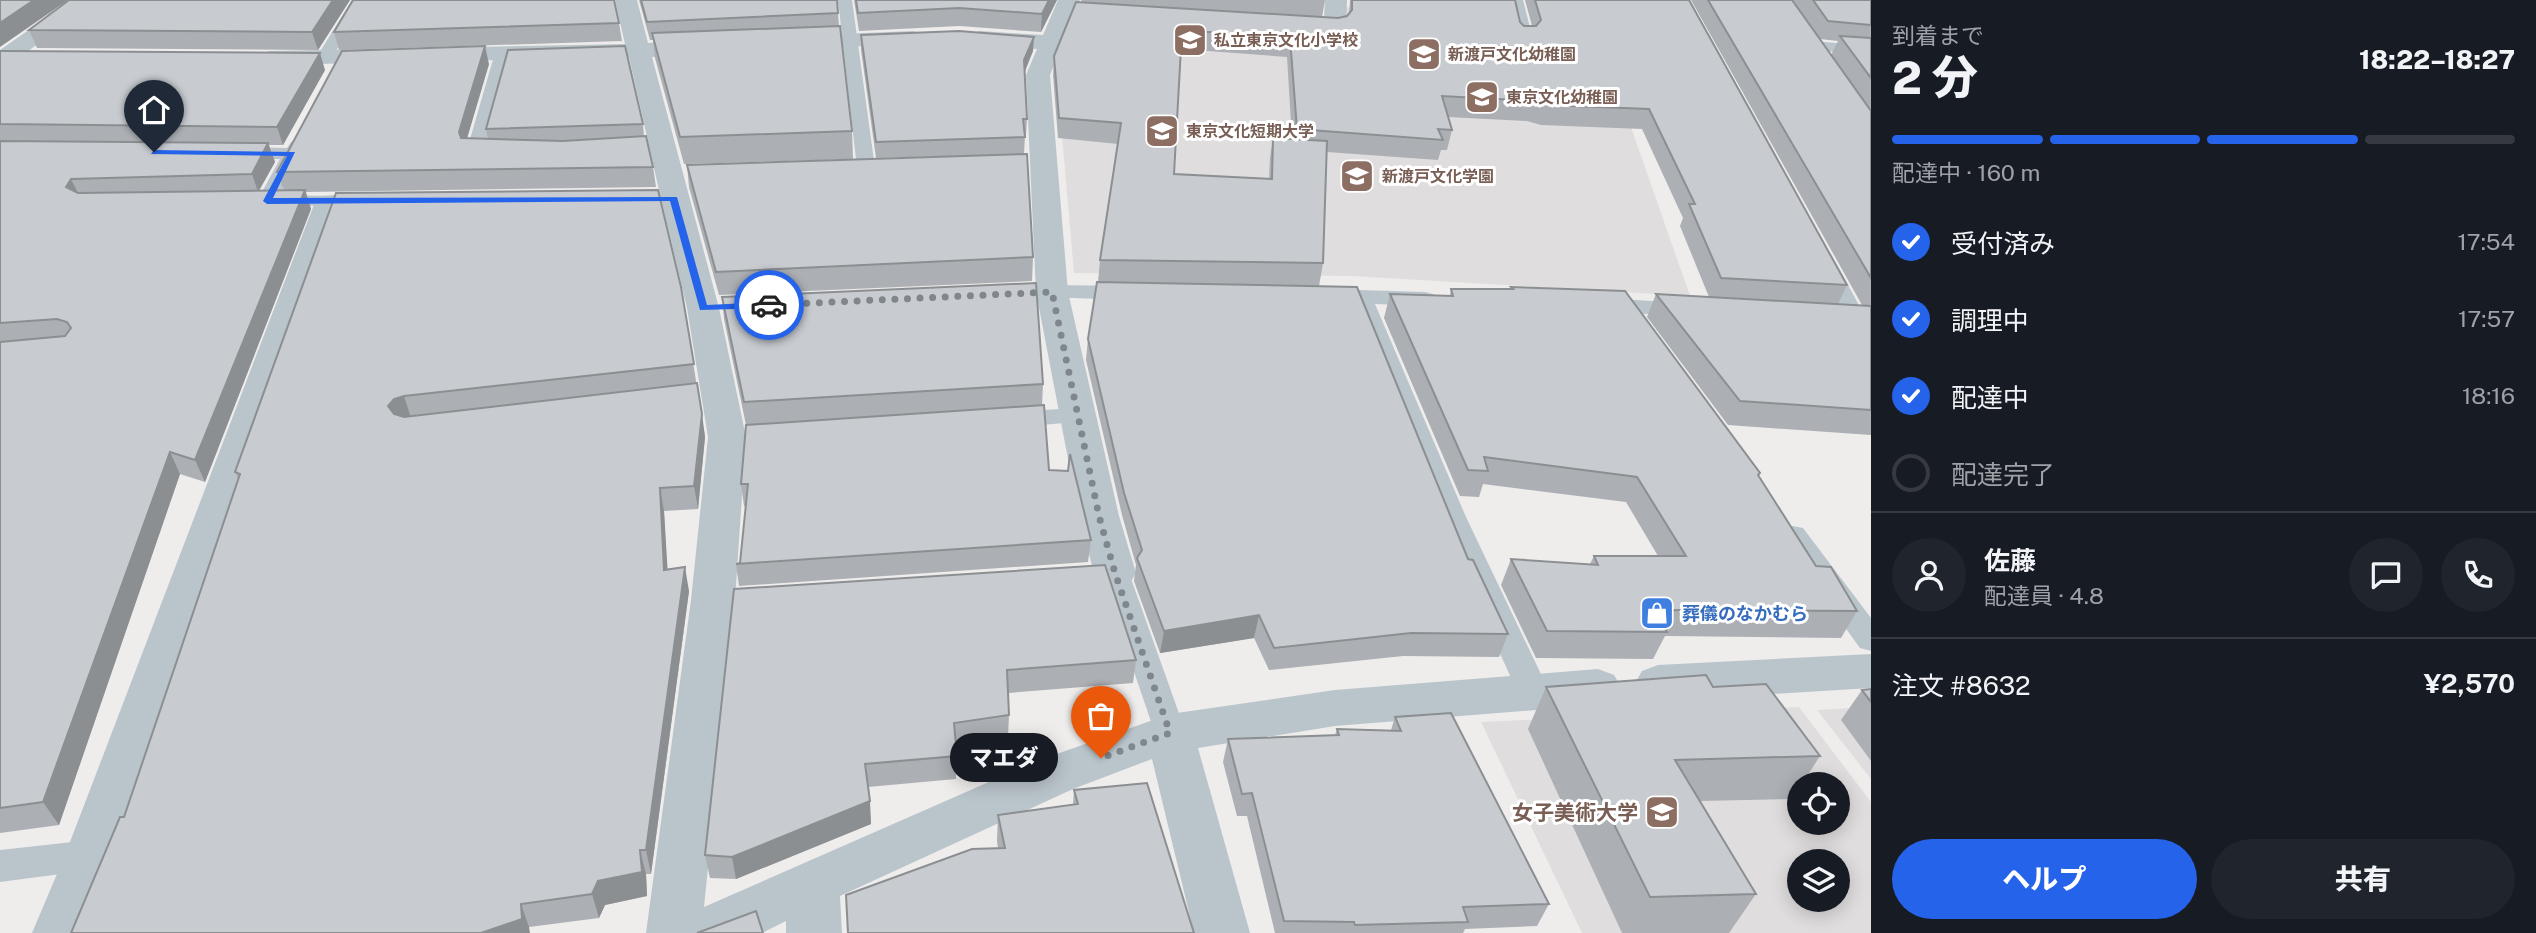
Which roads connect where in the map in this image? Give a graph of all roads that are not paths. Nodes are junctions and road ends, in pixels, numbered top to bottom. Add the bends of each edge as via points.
1 (86, 0) edge
2 (359, 0) edge
3 (626, 0) edge
4 (845, 0) edge
5 (1336, 0) edge
6 (1516, 0) edge
7 (1076, 8) edge
8 (1267, 23) edge
9 (959, 36) edge
10 (932, 37) edge
11 (849, 40) junction
12 (1525, 40) edge
13 (1051, 43) junction
14 (769, 44) edge
15 (730, 46) edge
16 (637, 50) junction
17 (1871, 51) edge
18 (502, 56) junction
19 (46, 58) edge
20 (241, 58) edge
21 (1, 59) edge
22 (333, 59) junction
23 (1828, 66) edge
24 (330, 82) edge
25 (303, 134) edge
26 (515, 152) edge
27 (223, 153) edge
28 (293, 154) junction
29 (879, 168) joint
30 (672, 169) junction
31 (838, 169) edge
32 (577, 199) edge
33 (412, 201) edge
34 (329, 202) junction
35 (1815, 245) edge
36 (1038, 293) junction
37 (1146, 293) edge
38 (1308, 295) edge
39 (1362, 296) junction
40 (1444, 299) edge
41 (1587, 305) edge
42 (1624, 306) junction
43 (1709, 311) edge
44 (1827, 317) edge
45 (1863, 319) edge
46 (1641, 328) edge
47 (1078, 416) junction
48 (983, 422) edge
49 (1782, 519) edge
50 (1115, 573) junction
51 (1073, 576) edge
52 (1871, 640) edge
53 (1871, 671) edge
54 (1533, 691) junction
55 (1170, 733) junction
56 (91, 855) junction
57 (0, 866) edge
58 (813, 908) edge
59 (60, 933) edge
60 (674, 933) edge
61 (706, 933) edge
62 (1222, 933) edge

1 - 21 street
2 - 22 lane
3 - 16 street
4 - 11 lane
5 - 8 street via 1335,27
6 - 12 lane
7 - 13 street
9 - 13 street
10 - 11 street
11 - 14 street
11 - 29 lane
13 - 36 street via 1038,75 1029,165
15 - 16 street
16 - 18 street
16 - 30 street
17 - 23 lane via 1809,40
18 - 22 street
18 - 26 lane via 475,153
19 - 21 street
20 - 22 street
22 - 24 lane
25 - 28 lane
27 - 28 lane
28 - 34 lane via 260,201
29 - 31 street
30 - 32 street
30 - 60 street via 717,308 706,396 741,436 727,599
33 - 34 street
34 - 56 street
35 - 45 lane
36 - 37 lane
36 - 47 street
38 - 39 lane
39 - 40 lane
39 - 54 lane via 1452,517
41 - 42 lane
42 - 43 lane
42 - 46 lane
44 - 45 lane
47 - 48 lane
47 - 50 street
49 - 52 lane
50 - 51 lane
50 - 55 lane
53 - 54 street
54 - 55 street via 1335,708
55 - 58 street via 1055,775
55 - 62 street
56 - 57 lane
56 - 59 street
58 - 61 street

